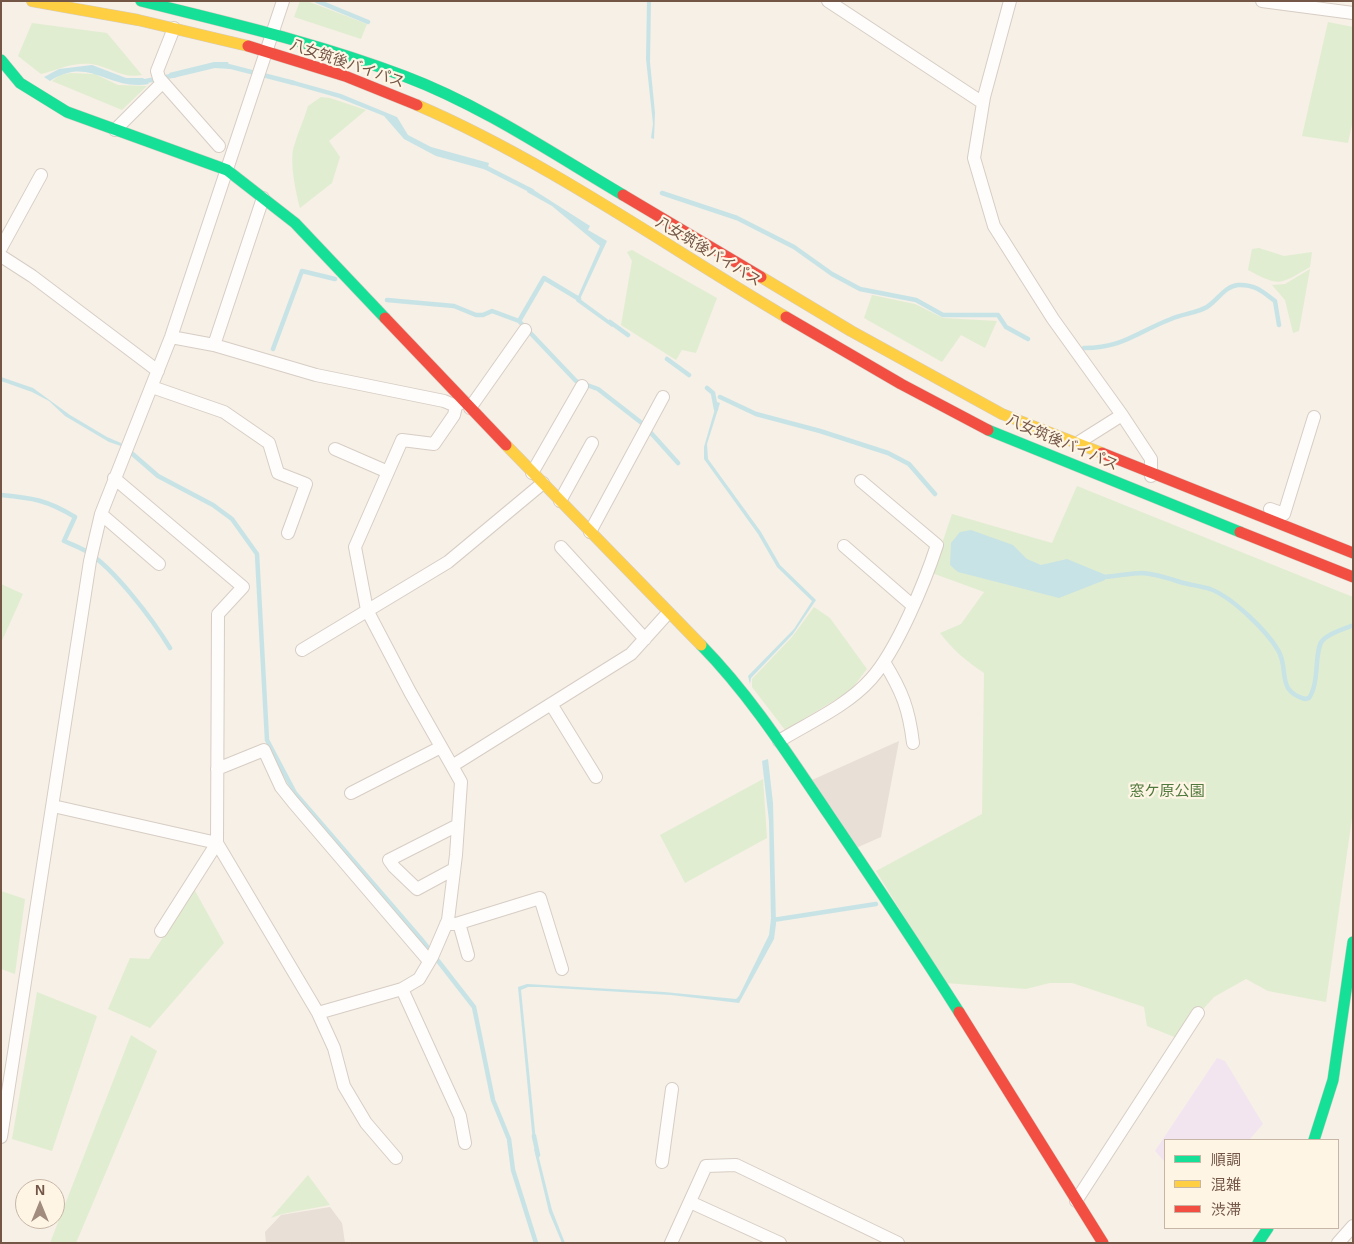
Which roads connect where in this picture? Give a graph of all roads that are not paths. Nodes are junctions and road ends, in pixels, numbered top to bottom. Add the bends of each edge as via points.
1 (32, 1) edge
2 (141, 1) edge
3 (283, 1) edge
4 (828, 1) edge
5 (1010, 1) edge
6 (1262, 1) edge
7 (1353, 14) edge
8 (174, 28) junction
9 (272, 34) junction
10 (266, 52) junction
11 (1, 60) edge
12 (162, 83) junction
13 (983, 103) junction
14 (116, 130) junction
15 (218, 146) dead end
16 (227, 170) junction
17 (41, 175) dead end
18 (263, 198) junction
19 (3, 258) edge
20 (525, 330) dead end
21 (171, 337) junction
22 (214, 345) junction
23 (158, 371) junction
24 (582, 386) dead end
25 (152, 387) junction
26 (663, 397) dead end
27 (463, 405) junction
28 (1122, 415) junction
29 (1314, 417) dead end
30 (592, 442) dead end
31 (1076, 444) junction
32 (335, 449) dead end
33 (388, 472) junction
34 (532, 473) junction
35 (1152, 473) junction
36 (114, 478) junction
37 (861, 481) dead end
38 (543, 483) junction
39 (1223, 492) dead end
40 (1150, 496) junction
41 (560, 501) junction
42 (101, 514) junction
43 (590, 532) junction
44 (288, 533) dead end
45 (844, 546) dead end
46 (561, 548) dead end
47 (1353, 553) edge
48 (159, 564) dead end
49 (1353, 577) edge
50 (912, 605) junction
51 (367, 610) junction
52 (668, 613) junction
53 (645, 639) junction
54 (302, 650) dead end
55 (884, 662) junction
56 (551, 704) junction
57 (779, 741) junction
58 (913, 743) dead end
59 (441, 747) junction
60 (452, 766) junction
61 (217, 769) junction
62 (596, 777) dead end
63 (351, 794) dead end
64 (52, 806) junction
65 (458, 824) junction
66 (217, 844) junction
67 (454, 869) junction
68 (452, 923) junction
69 (161, 932) dead end
70 (1353, 942) edge
71 (468, 955) dead end
72 (429, 961) junction
73 (562, 969) dead end
74 (402, 989) junction
75 (318, 1013) junction
76 (1198, 1013) dead end
77 (672, 1089) dead end
78 (1, 1137) edge
79 (1314, 1139) edge
80 (465, 1143) dead end
81 (396, 1158) dead end
82 (662, 1162) dead end
83 (1076, 1201) junction
84 (690, 1202) junction
85 (1353, 1226) edge
86 (1267, 1229) edge
87 (672, 1243) edge
88 (780, 1243) edge
89 (898, 1243) edge
90 (1103, 1243) edge
91 (1258, 1243) edge
92 (1338, 1243) edge

1 - 8 main road, 八女筑後バイパス via 109,13
2 - 9 main road, 八女筑後バイパス
3 - 9 street
4 - 13 street
5 - 13 street
6 - 7 street
8 - 10 main road, 八女筑後バイパス
8 - 12 street via 157,71
9 - 10 street
9 - 31 main road, 八女筑後バイパス via 405,76 467,105 851,331 1002,414
10 - 16 street
10 - 40 main road, 八女筑後バイパス via 376,88 510,150 876,371 947,410
11 - 14 main road via 20,83 35,94 67,112
12 - 14 street
12 - 15 street
13 - 28 street via 974,158 994,226 1053,319
14 - 16 main road
16 - 18 main road
16 - 21 street
17 - 19 street
18 - 22 street
18 - 27 main road via 295,224
19 - 23 street via 32,276
20 - 27 street
21 - 22 street
21 - 23 street
22 - 27 street via 316,375
23 - 25 street
24 - 34 street
25 - 36 street
25 - 44 street via 224,412 269,443 278,473 306,484
26 - 43 street
27 - 33 street via 434,444 402,440
27 - 34 main road
28 - 31 street
28 - 35 street via 1151,460
29 - 39 street via 1284,514
30 - 41 street
31 - 35 main road, 八女筑後バイパス
32 - 33 street
33 - 51 street via 355,547
34 - 38 main road
35 - 40 street
35 - 47 main road, 八女筑後バイパス
36 - 42 street
36 - 61 street via 243,588 218,614
37 - 50 street via 937,545
38 - 41 main road
38 - 51 street via 448,562
40 - 49 main road, 八女筑後バイパス
41 - 43 main road
42 - 48 street
42 - 64 street via 90,560
43 - 52 main road
45 - 50 street
46 - 53 street
50 - 55 street
51 - 54 street
51 - 59 street
52 - 53 street
52 - 57 main road via 732,677
53 - 56 street via 631,654
55 - 57 street via 871,679 846,701
55 - 58 street via 902,691 910,714
56 - 60 street
56 - 62 street
57 - 83 main road via 917,946
59 - 60 street
59 - 63 street
60 - 65 street via 461,782
61 - 66 street
61 - 72 street via 264,750 293,802
64 - 66 street
64 - 78 street
65 - 67 street
65 - 67 street via 389,860 417,889
66 - 69 street
66 - 75 street
67 - 68 street
68 - 71 street
68 - 72 street
68 - 73 street via 540,898
70 - 79 main road via 1333,1080
72 - 74 street via 419,979
74 - 75 street
74 - 80 street via 460,1116
75 - 81 street via 334,1048 344,1086 366,1123
76 - 83 street
77 - 82 street
83 - 90 main road
84 - 87 street
84 - 88 street
84 - 89 street via 706,1166 736,1165
85 - 92 street
86 - 91 main road

